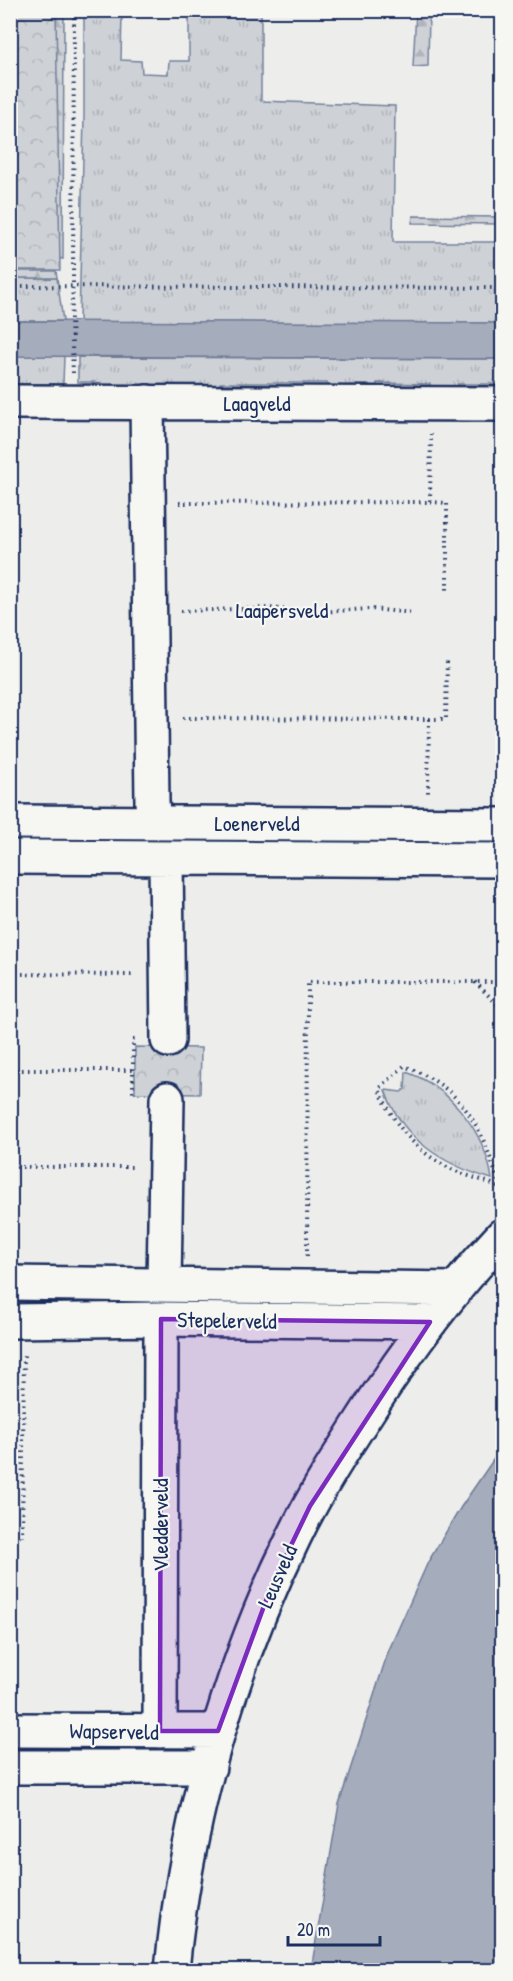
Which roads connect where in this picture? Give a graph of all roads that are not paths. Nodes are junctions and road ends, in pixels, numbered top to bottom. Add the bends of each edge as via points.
1 (10, 402) edge
2 (147, 402) junction
3 (502, 404) edge
4 (10, 822) edge
5 (154, 822) junction
6 (502, 825) edge
7 (10, 857) edge
8 (166, 858) junction
9 (502, 860) edge
10 (168, 1040) dead end
11 (167, 1099) road end
12 (502, 1236) edge
13 (10, 1283) edge
14 (164, 1285) junction
15 (456, 1289) junction
16 (161, 1319) junction
17 (17, 1321) edge
18 (430, 1322) junction
19 (10, 1730) edge
20 (160, 1731) junction
21 (218, 1731) junction
22 (10, 1767) edge
23 (209, 1767) junction
24 (172, 1971) edge

1 - 2 street, Laagveld
2 - 3 street, Laagveld
2 - 5 street
4 - 5 street, Loenerveld
5 - 6 street, Loenerveld
7 - 8 street, Loenerveld
8 - 9 street, Loenerveld
8 - 10 street
11 - 14 street, Stepelerveld
12 - 15 street, Leusveld
13 - 14 street, Stepelerveld
14 - 15 street, Stepelerveld
15 - 18 street, Leusveld
16 - 17 street, Stepelerveld
16 - 18 street, Stepelerveld
16 - 20 street, Vledderveld
18 - 21 street, Leusveld via 344,1448 295,1535 254,1628
19 - 20 street, Wapserveld
20 - 21 street, Wapserveld
21 - 23 street, Leusveld
22 - 23 street, Wapserveld
23 - 24 street, Leusveld via 181,1892

